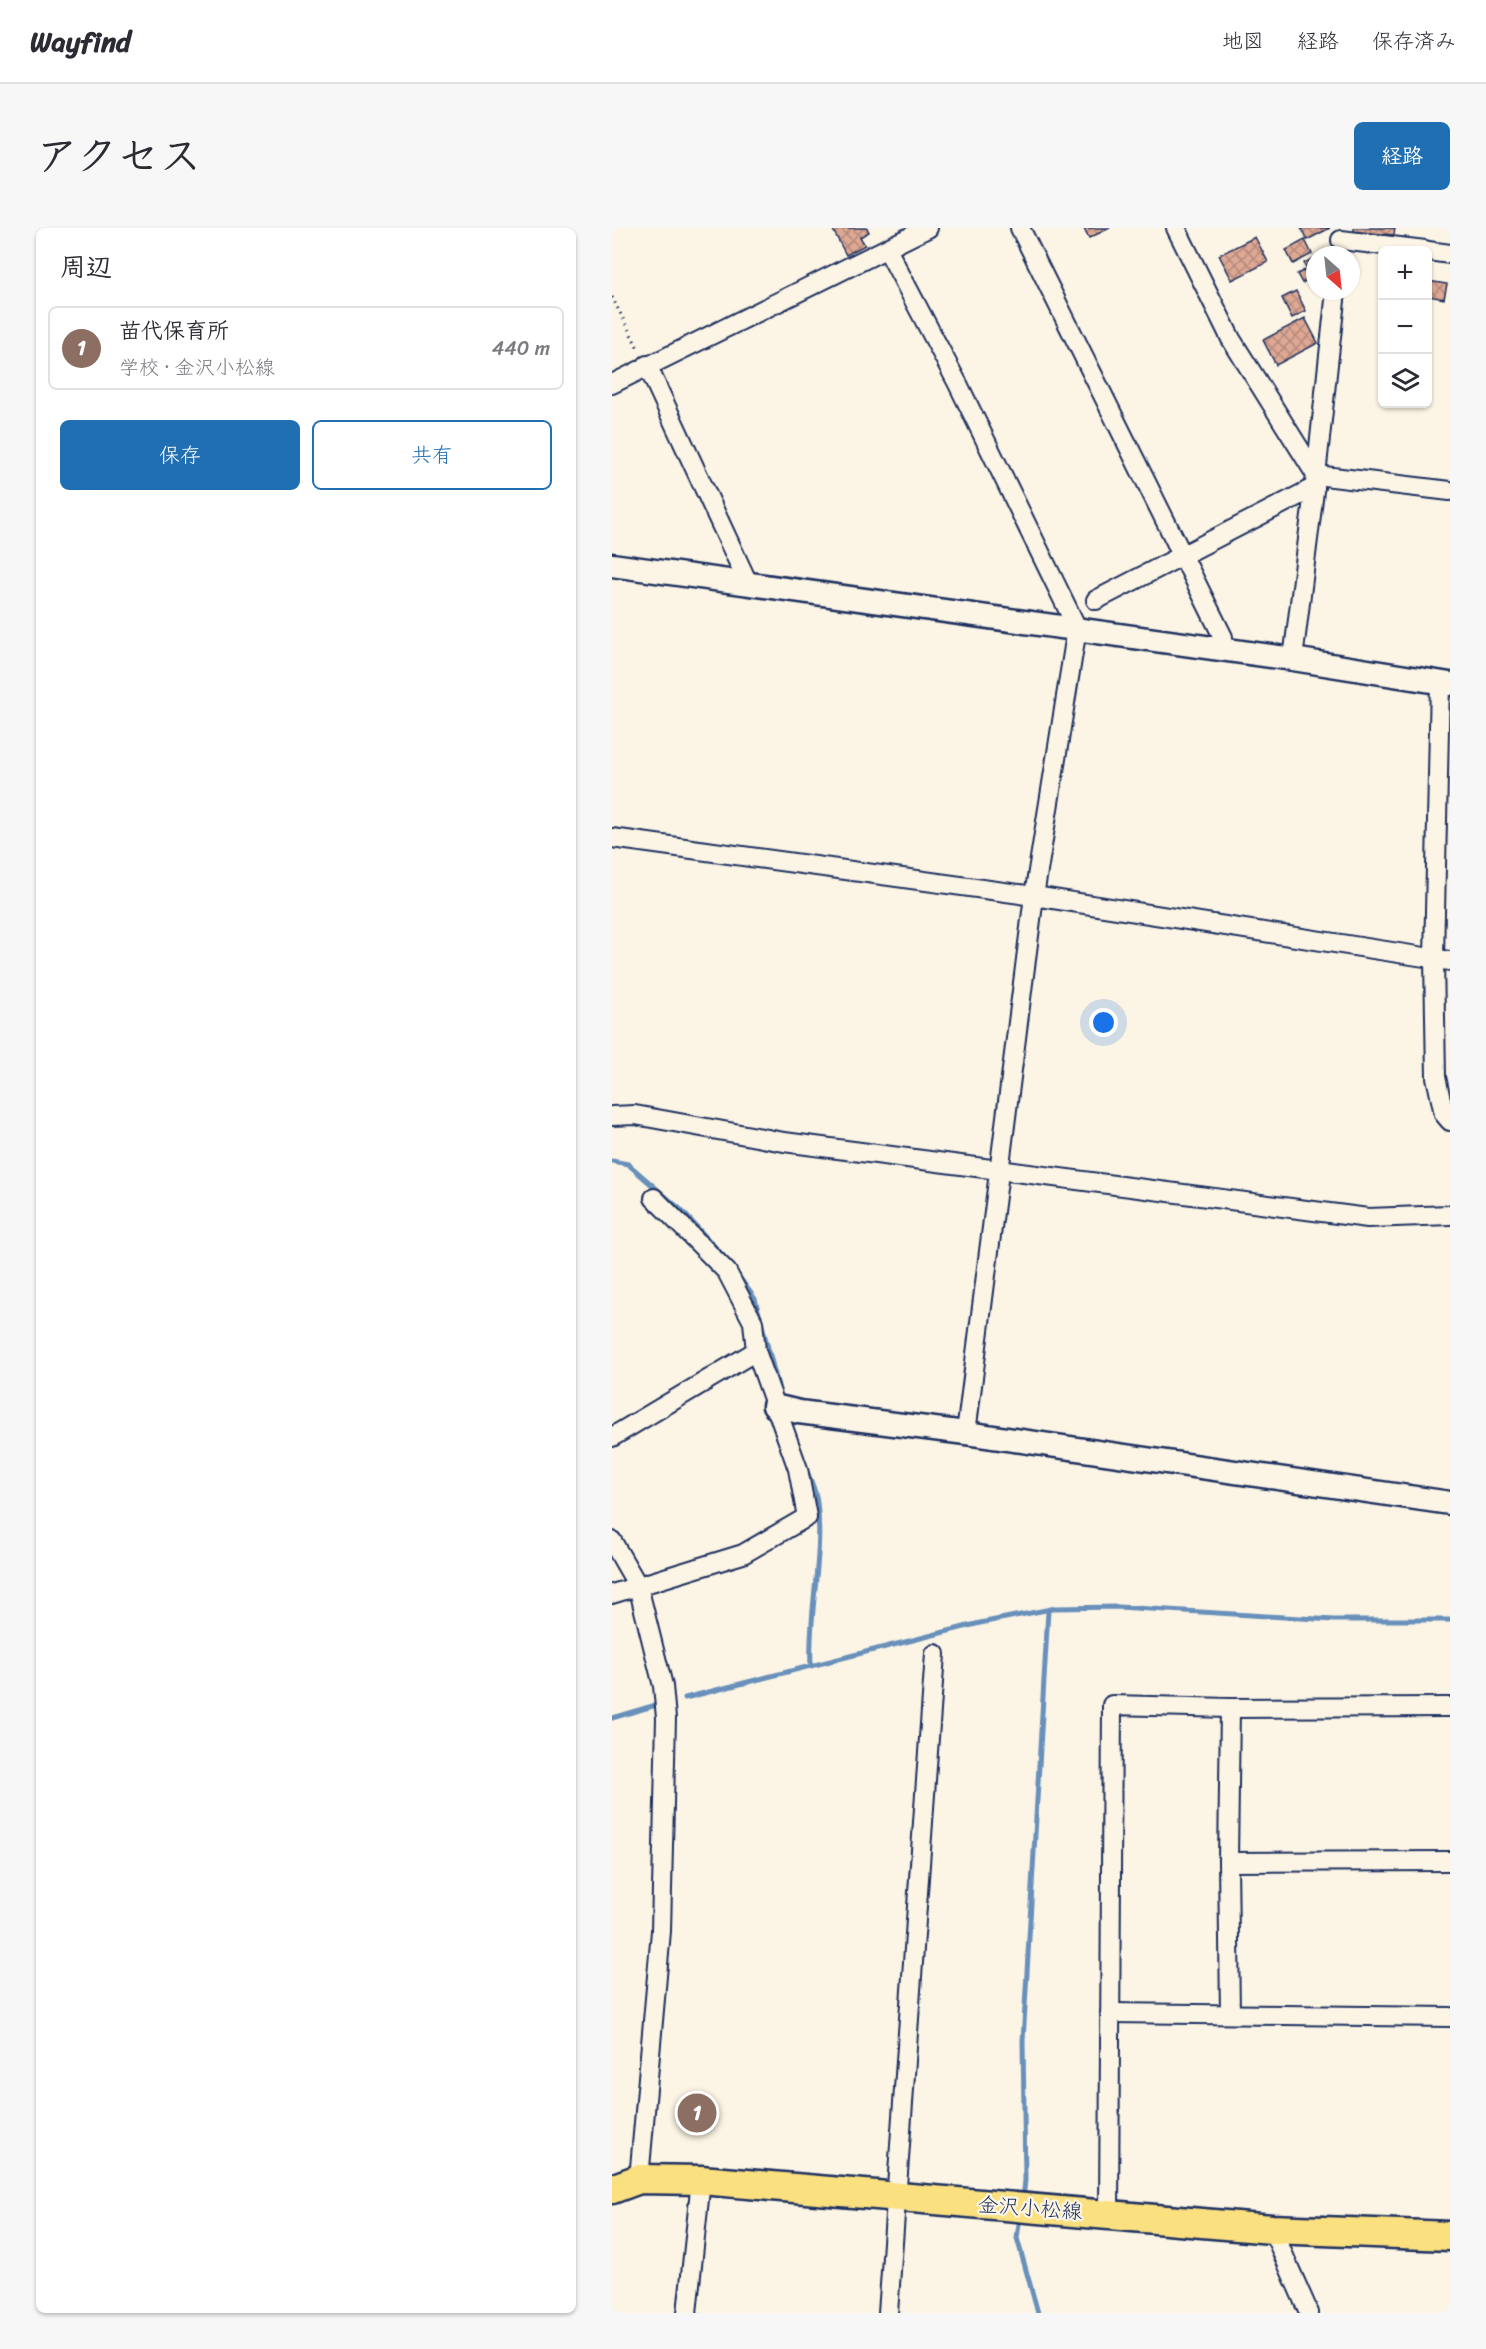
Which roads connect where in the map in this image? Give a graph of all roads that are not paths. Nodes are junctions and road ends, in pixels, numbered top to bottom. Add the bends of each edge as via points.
1 (928, 228) edge
2 (1020, 228) edge
3 (1176, 228) edge
4 (1341, 241) edge
5 (1384, 246) edge
6 (887, 249) junction
7 (1432, 252) edge
8 (1450, 254) edge
9 (1335, 300) edge
10 (647, 365) junction
11 (612, 384) edge
12 (1316, 481) junction
13 (1450, 491) edge
14 (1182, 555) junction
15 (612, 565) edge
16 (748, 583) junction
17 (1096, 600) dead end
18 (1077, 628) junction
19 (1221, 648) junction
20 (1293, 659) junction
21 (1445, 684) edge
22 (612, 838) edge
23 (1034, 896) junction
24 (1442, 959) edge
25 (612, 1116) edge
26 (1450, 1121) edge
27 (998, 1170) junction
28 (654, 1198) dead end
29 (1450, 1215) edge
30 (756, 1351) junction
31 (774, 1406) junction
32 (966, 1433) junction
33 (612, 1437) edge
34 (1450, 1503) edge
35 (612, 1541) edge
36 (638, 1586) junction
37 (612, 1594) edge
38 (935, 1654) dead end
39 (1450, 1707) edge
40 (1230, 1708) junction
41 (1450, 1861) edge
42 (1228, 1862) junction
43 (1110, 2013) junction
44 (1230, 2014) junction
45 (1450, 2017) edge
46 (639, 2180) junction
47 (701, 2180) junction
48 (612, 2189) edge
49 (898, 2196) junction
50 (1109, 2214) junction
51 (1272, 2229) junction
52 (1450, 2236) edge
53 (687, 2313) edge
54 (888, 2313) edge
55 (1309, 2313) edge

1 - 6 street
2 - 14 street
3 - 12 street via 1231,339
4 - 5 street
6 - 10 street
6 - 18 street
7 - 8 street
9 - 12 street
10 - 11 street
10 - 16 street
12 - 13 street
12 - 14 street
12 - 20 street
14 - 17 street
14 - 19 street via 1223,637
15 - 16 street
16 - 18 street
18 - 19 street
18 - 23 street
19 - 20 street
20 - 21 street
21 - 24 street
22 - 23 street
23 - 24 street
23 - 27 street
24 - 26 street via 1436,1077 1444,1114
25 - 27 street via 635,1115 784,1142
27 - 29 street via 1368,1218
27 - 32 street
28 - 30 street via 727,1272 753,1322
30 - 31 street
30 - 33 street
31 - 32 street
31 - 36 street via 798,1469 807,1517 743,1554
32 - 34 street
35 - 36 street
36 - 37 street
36 - 46 street via 663,1686 666,1718 661,1931
38 - 49 street
39 - 40 street
40 - 42 street
40 - 43 street via 1112,1705
41 - 42 street
42 - 44 street
43 - 44 street
43 - 50 street
44 - 45 street
46 - 47 main road, 金沢小松線
46 - 48 main road, 金沢小松線
47 - 49 main road, 金沢小松線
47 - 53 street
49 - 50 main road, 金沢小松線
49 - 54 street
50 - 51 main road, 金沢小松線
51 - 52 main road, 金沢小松線
51 - 55 street

